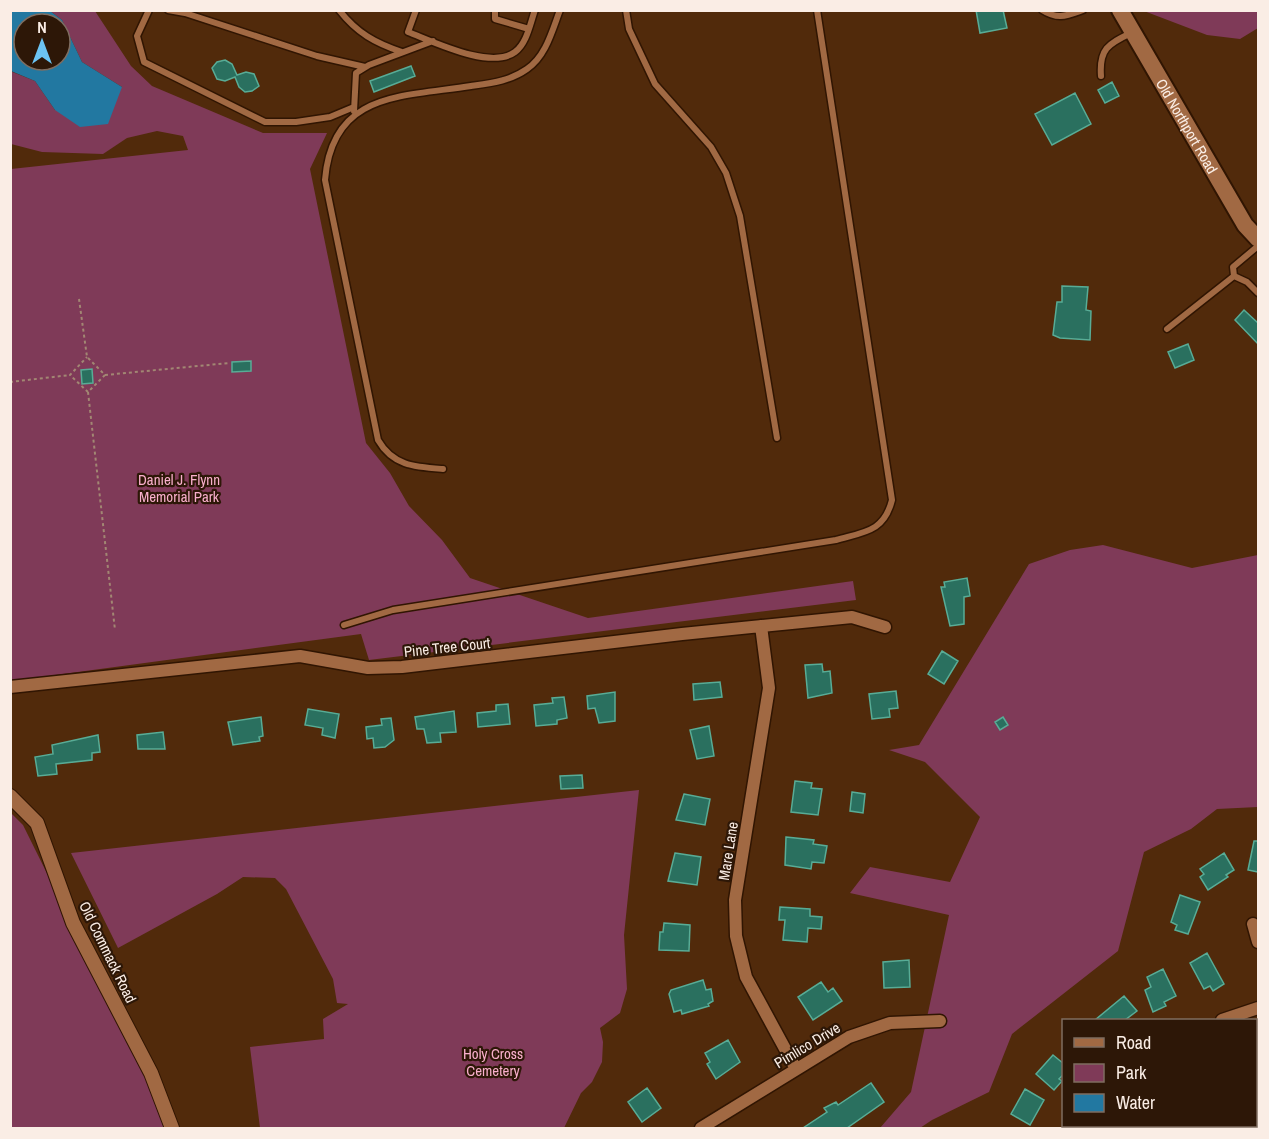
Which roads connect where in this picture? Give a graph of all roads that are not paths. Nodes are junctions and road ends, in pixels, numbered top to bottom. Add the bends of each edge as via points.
1 (149, 10) edge
2 (168, 10) edge
3 (339, 10) edge
4 (416, 10) edge
5 (495, 10) edge
6 (535, 10) edge
7 (560, 10) edge
8 (626, 10) edge
9 (817, 10) edge
10 (1042, 10) edge
11 (1083, 10) edge
12 (1120, 10) edge
13 (529, 29) junction
14 (1132, 32) junction
15 (433, 41) junction
16 (403, 52) junction
17 (365, 67) junction
18 (1101, 76) dead end
19 (354, 111) junction
20 (1258, 239) edge
21 (1258, 246) edge
22 (1234, 276) junction
23 (1258, 293) edge
24 (1167, 329) dead end
25 (777, 438) dead end
26 (443, 469) dead end
27 (344, 625) dead end
28 (761, 626) junction
29 (885, 627) dead end
30 (10, 687) edge
31 (10, 796) edge
32 (1253, 924) dead end
33 (1258, 942) edge
34 (1258, 1008) edge
35 (1225, 1019) edge
36 (940, 1021) dead end
37 (796, 1069) junction
38 (172, 1128) edge
39 (701, 1128) edge

1 - 19 lane via 137,36 144,62 266,122 296,122
2 - 17 lane
3 - 16 lane via 353,28 375,43
4 - 15 lane via 408,32
5 - 13 lane via 495,19
6 - 13 lane
7 - 19 lane via 546,48 529,68 506,81 383,99
8 - 25 lane via 629,29 655,84 711,147 726,173 740,216
9 - 27 lane via 892,500 878,528 836,540 393,610
10 - 11 lane via 1061,18
12 - 14 main road, Old Northport Road
13 - 15 lane via 524,43 514,53 496,59 467,54
14 - 18 lane via 1110,44 1100,60
14 - 20 main road, Old Northport Road via 1245,225
15 - 16 lane
16 - 17 lane
17 - 19 lane via 356,73
19 - 26 lane via 336,134 327,156 325,180 378,440 386,453 412,466
21 - 22 lane via 1233,267
22 - 23 lane
22 - 24 lane
28 - 29 street, Pine Tree Court via 852,617
28 - 30 street, Pine Tree Court via 402,667 368,668 300,656
28 - 37 street, Mare Lane via 769,688 735,900 736,936 746,978
31 - 38 street, Old Commack Road via 37,823 73,923 151,1073
32 - 33 street
34 - 35 street
36 - 37 street, Pimlico Drive via 890,1023 849,1037
37 - 39 street, Pimlico Drive

